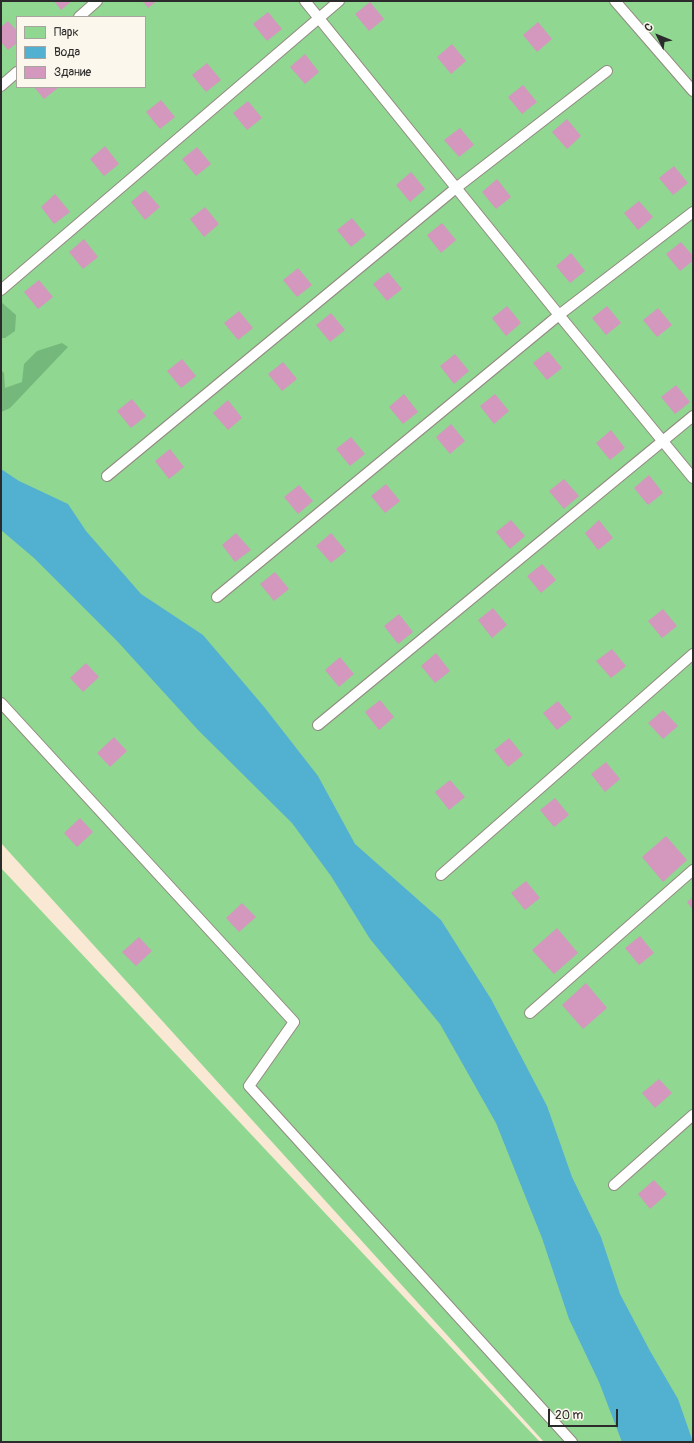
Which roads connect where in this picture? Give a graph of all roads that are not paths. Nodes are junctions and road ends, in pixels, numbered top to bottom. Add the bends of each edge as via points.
1 (98, 1) edge
2 (304, 1) edge
3 (339, 1) edge
4 (615, 1) edge
5 (80, 16) edge
6 (319, 18) junction
7 (608, 71) dead end
8 (16, 73) edge
9 (1, 86) edge
10 (693, 91) edge
11 (456, 188) junction
12 (693, 212) edge
13 (1, 290) edge
14 (559, 315) junction
15 (693, 416) edge
16 (662, 441) junction
17 (107, 476) dead end
18 (693, 478) edge
19 (217, 597) dead end
20 (693, 654) edge
21 (1, 702) edge
22 (318, 725) dead end
23 (693, 870) edge
24 (441, 875) dead end
25 (530, 1013) dead end
26 (693, 1115) edge
27 (614, 1185) dead end
28 (572, 1442) edge

1 - 5 lane
2 - 6 lane
3 - 6 lane
4 - 10 lane
6 - 11 lane
6 - 13 lane
7 - 11 lane
8 - 9 lane
11 - 14 lane
11 - 17 lane
12 - 14 lane
14 - 16 lane
14 - 19 lane
15 - 16 lane
16 - 18 lane
16 - 22 lane
20 - 24 lane
21 - 28 lane via 294,1022 249,1086
23 - 25 lane
26 - 27 lane

